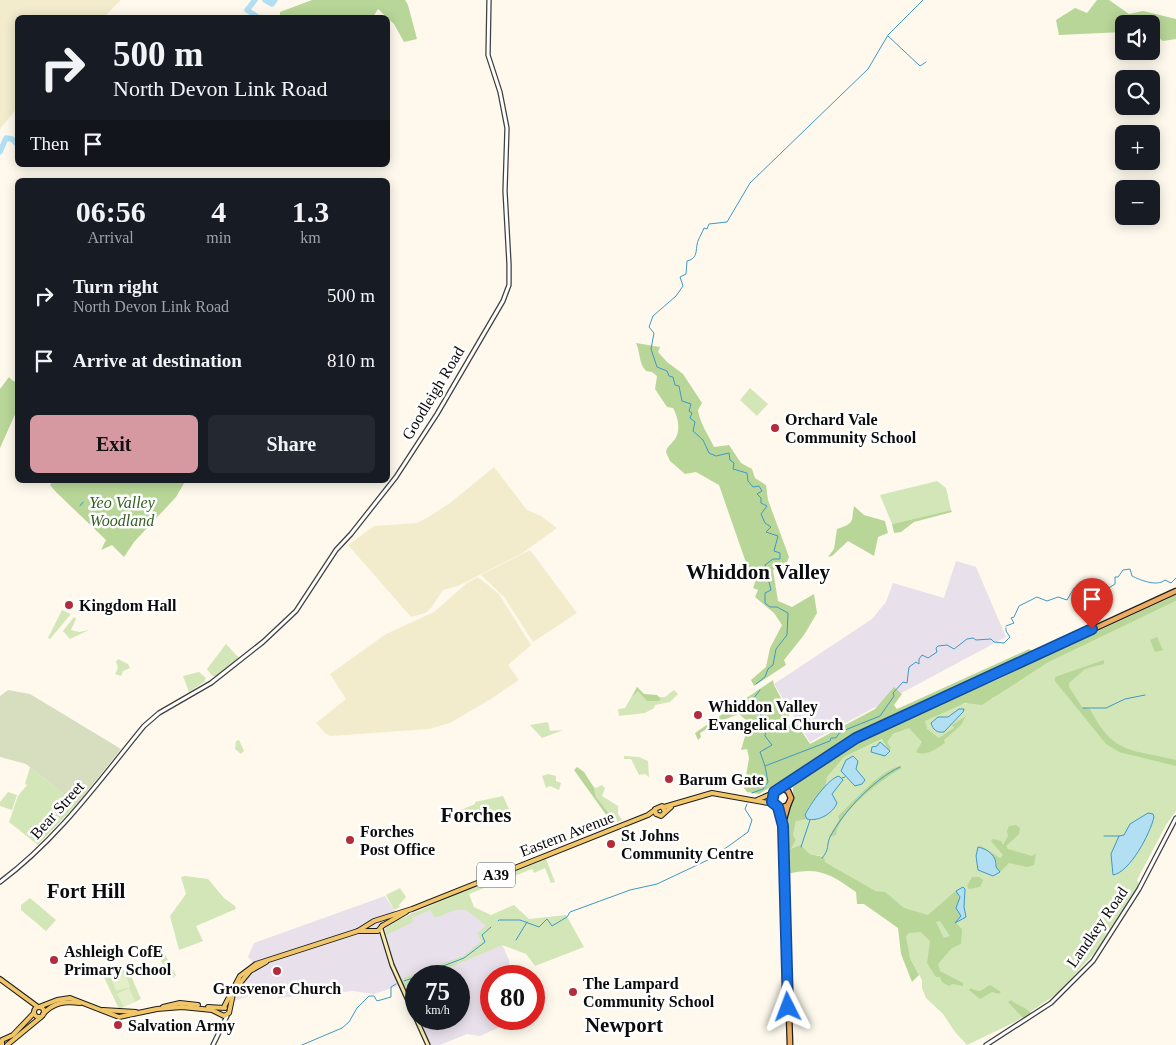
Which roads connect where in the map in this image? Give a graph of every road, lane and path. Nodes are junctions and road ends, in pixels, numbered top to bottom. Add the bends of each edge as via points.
1 (490, 0) edge
2 (1176, 591) edge
3 (126, 748) joint
4 (794, 780) junction
5 (781, 788) junction
6 (773, 793) junction
7 (790, 793) junction
8 (749, 800) junction
9 (774, 804) junction
10 (673, 805) junction
11 (788, 805) junction
12 (664, 807) junction
13 (778, 807) junction
14 (666, 812) junction
15 (656, 813) junction
16 (1176, 818) edge
17 (783, 826) junction
18 (0, 882) edge
19 (412, 908) junction
20 (378, 920) junction
21 (372, 923) junction
22 (382, 928) junction
23 (358, 931) junction
24 (375, 931) junction
25 (382, 938) junction
26 (0, 979) edge
27 (28, 999) junction
28 (82, 1003) junction
29 (39, 1007) junction
30 (34, 1012) junction
31 (224, 1012) junction
32 (42, 1015) junction
33 (5, 1039) junction
34 (2, 1045) edge
35 (7, 1045) edge
36 (214, 1045) edge
37 (428, 1045) edge
38 (790, 1045) edge
39 (986, 1045) edge

1 - 3 street, Goodleigh Road via 488,55 507,128 505,191 509,264 503,301 396,477 336,550 296,611 217,678 160,713
2 - 4 highway via 856,738
3 - 18 street, Bear Street via 70,818
4 - 5 highway
4 - 7 highway
5 - 6 highway
5 - 7 highway
6 - 8 main road via 763,799
6 - 9 highway
7 - 11 highway
8 - 9 main road
8 - 10 main road via 712,794
9 - 13 highway
10 - 12 main road
10 - 14 main road
11 - 13 highway
11 - 17 highway
12 - 14 main road
12 - 15 main road via 658,806
13 - 17 highway
14 - 15 main road via 661,816
15 - 19 main road, Eastern Avenue / A39
16 - 39 street, Landkey Road via 1140,889 1093,961 1051,1003
17 - 38 highway
19 - 20 main road, Eastern Avenue / A39
19 - 22 main road, Eastern Avenue / A39
20 - 21 main road, Eastern Avenue
20 - 22 main road
21 - 23 main road
21 - 24 main road
22 - 24 main road, Eastern Avenue
22 - 25 main road
23 - 24 main road
23 - 31 main road via 250,969 240,976
24 - 25 main road
25 - 37 main road
26 - 27 main road
27 - 29 main road
27 - 30 main road
28 - 29 main road via 66,998
28 - 31 main road via 113,1012 198,1008
28 - 32 main road via 59,1003
29 - 30 main road
29 - 32 main road via 44,1009
30 - 32 main road via 36,1016
30 - 33 main road via 13,1035
31 - 36 street
32 - 35 main road
33 - 34 main road
33 - 35 main road

